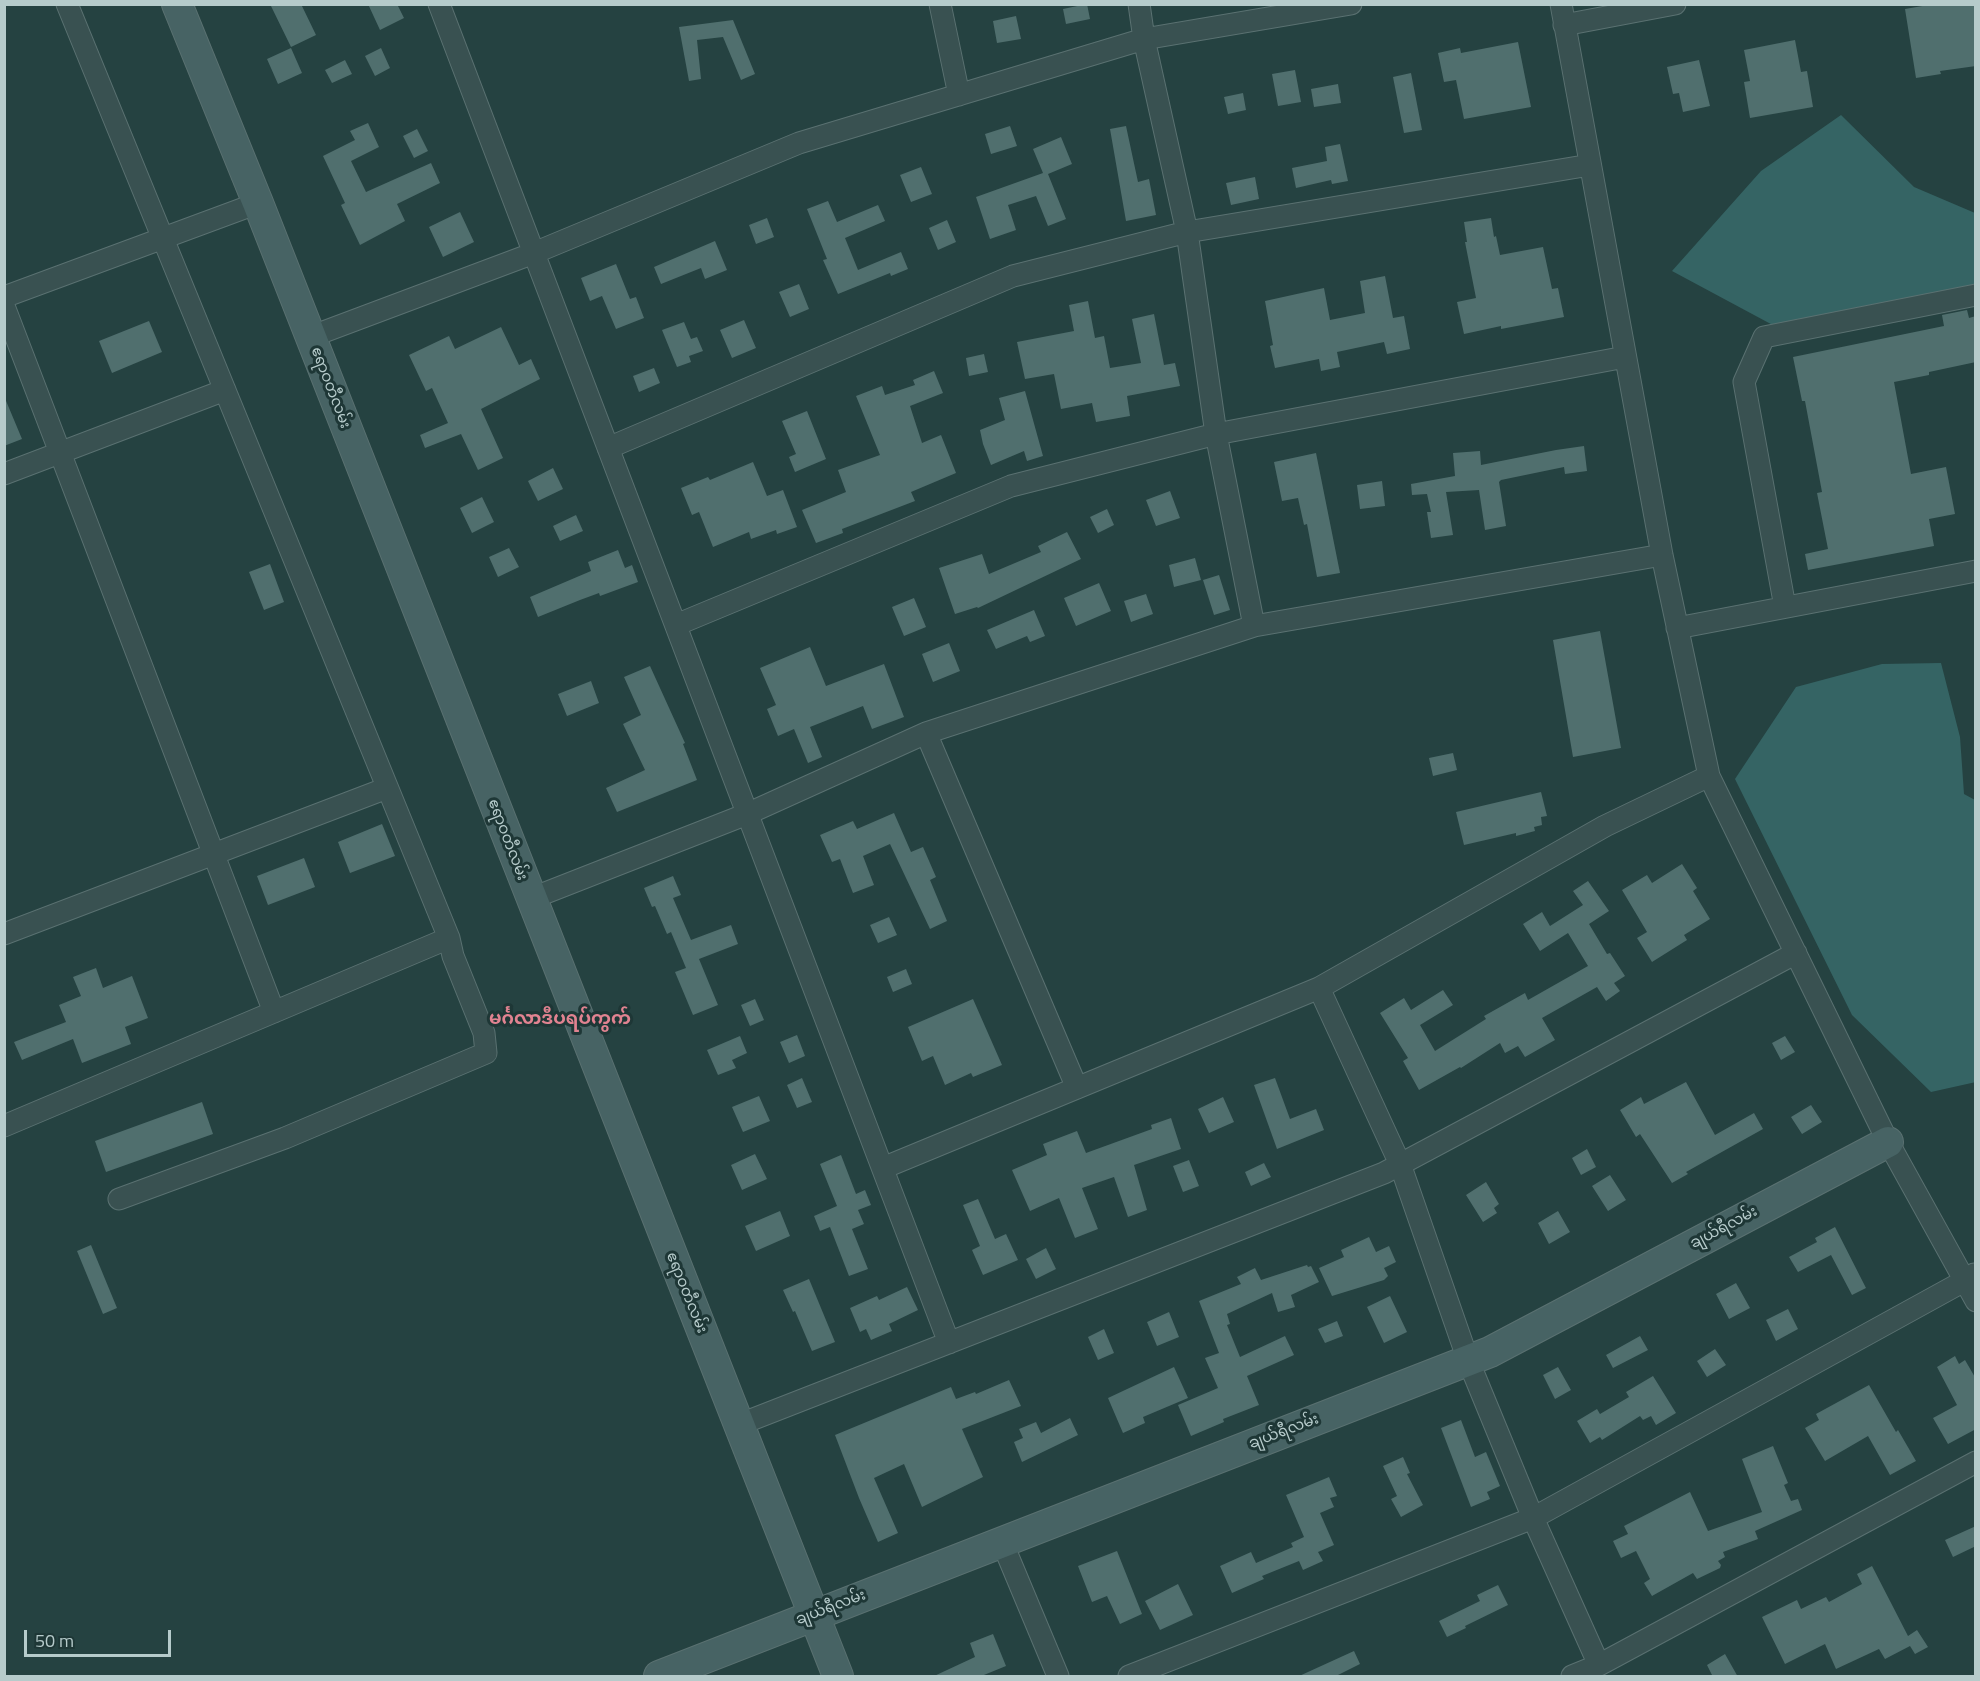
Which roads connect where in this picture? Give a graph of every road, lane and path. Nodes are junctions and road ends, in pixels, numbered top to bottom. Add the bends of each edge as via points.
1 (67, 4) edge
2 (177, 4) edge
3 (439, 4) edge
4 (940, 4) edge
5 (1139, 4) edge
6 (1675, 4) edge
7 (1350, 5) edge
8 (1562, 15) edge
9 (1144, 39) junction
10 (959, 95) junction
11 (1590, 165) junction
12 (258, 203) junction
13 (1187, 232) junction
14 (163, 239) junction
15 (534, 253) junction
16 (1976, 295) edge
17 (4, 297) edge
18 (4, 306) edge
19 (310, 337) junction
20 (12, 346) edge
21 (1625, 357) junction
22 (225, 390) junction
23 (1216, 434) junction
24 (608, 448) junction
25 (61, 452) junction
26 (4, 474) edge
27 (1662, 555) junction
28 (1976, 570) edge
29 (1785, 607) junction
30 (676, 625) junction
31 (1254, 626) junction
32 (1677, 628) junction
33 (926, 733) junction
34 (1709, 776) junction
35 (387, 788) junction
36 (747, 814) junction
37 (214, 854) junction
38 (530, 899) junction
39 (4, 934) edge
40 (449, 938) junction
41 (1796, 953) junction
42 (1319, 988) junction
43 (274, 1012) junction
44 (1077, 1088) junction
45 (4, 1126) edge
46 (1888, 1142) junction
47 (1400, 1164) junction
48 (883, 1168) junction
49 (118, 1199) dead end
50 (1970, 1276) edge
51 (1976, 1301) edge
52 (949, 1343) junction
53 (1468, 1360) junction
54 (738, 1425) junction
55 (1976, 1462) edge
56 (1533, 1518) junction
57 (1002, 1542) junction
58 (814, 1615) junction
59 (1599, 1665) junction
60 (659, 1677) edge
61 (838, 1677) edge
62 (1058, 1677) edge
63 (1129, 1677) edge
64 (1572, 1677) edge

1 - 14 street
2 - 12 street, ဧရာဝတီလမ်း
3 - 15 street
4 - 10 street
5 - 9 street
6 - 8 street
7 - 9 street
8 - 11 street
9 - 10 street
9 - 13 street
10 - 15 street via 800,143
11 - 13 street
11 - 21 street
12 - 14 street
12 - 19 street, ဧရာဝတီလမ်း
13 - 23 street
13 - 24 street via 1013,276
14 - 17 street
14 - 22 street
15 - 19 street
15 - 24 street
16 - 29 street via 1764,337 1744,382
18 - 20 street
19 - 38 street, ဧရာဝတီလမ်း
20 - 25 street
21 - 23 street
21 - 27 street
22 - 25 street
22 - 35 street
23 - 30 street via 1011,486
23 - 31 street
24 - 30 street
25 - 26 street
25 - 37 street
27 - 31 street
27 - 32 street
28 - 29 street
29 - 32 street
30 - 36 street
31 - 33 street
32 - 34 street
33 - 36 street
33 - 44 street
34 - 41 street
34 - 42 street via 1605,826
35 - 37 street
35 - 40 street
36 - 38 street
36 - 48 street
37 - 39 street
37 - 43 street
38 - 54 street, ဧရာဝတီလမ်း
40 - 43 street
40 - 49 street via 484,1033 486,1053 285,1138
41 - 46 street
41 - 47 street
42 - 44 street
42 - 47 street
43 - 45 street
44 - 48 street
46 - 50 street
46 - 53 street, ချယ်ရီလမ်း via 1500,1347
47 - 52 street
47 - 53 street
48 - 52 street
50 - 51 street
50 - 56 street
52 - 54 street
53 - 56 street
53 - 57 street, ချယ်ရီလမ်း
54 - 58 street, ဧရာဝတီလမ်း
55 - 59 street
56 - 59 street
56 - 63 street
57 - 58 street, ချယ်ရီလမ်း
57 - 62 street
58 - 60 street, ချယ်ရီလမ်း
58 - 61 street, ဧရာဝတီလမ်း
59 - 64 street

